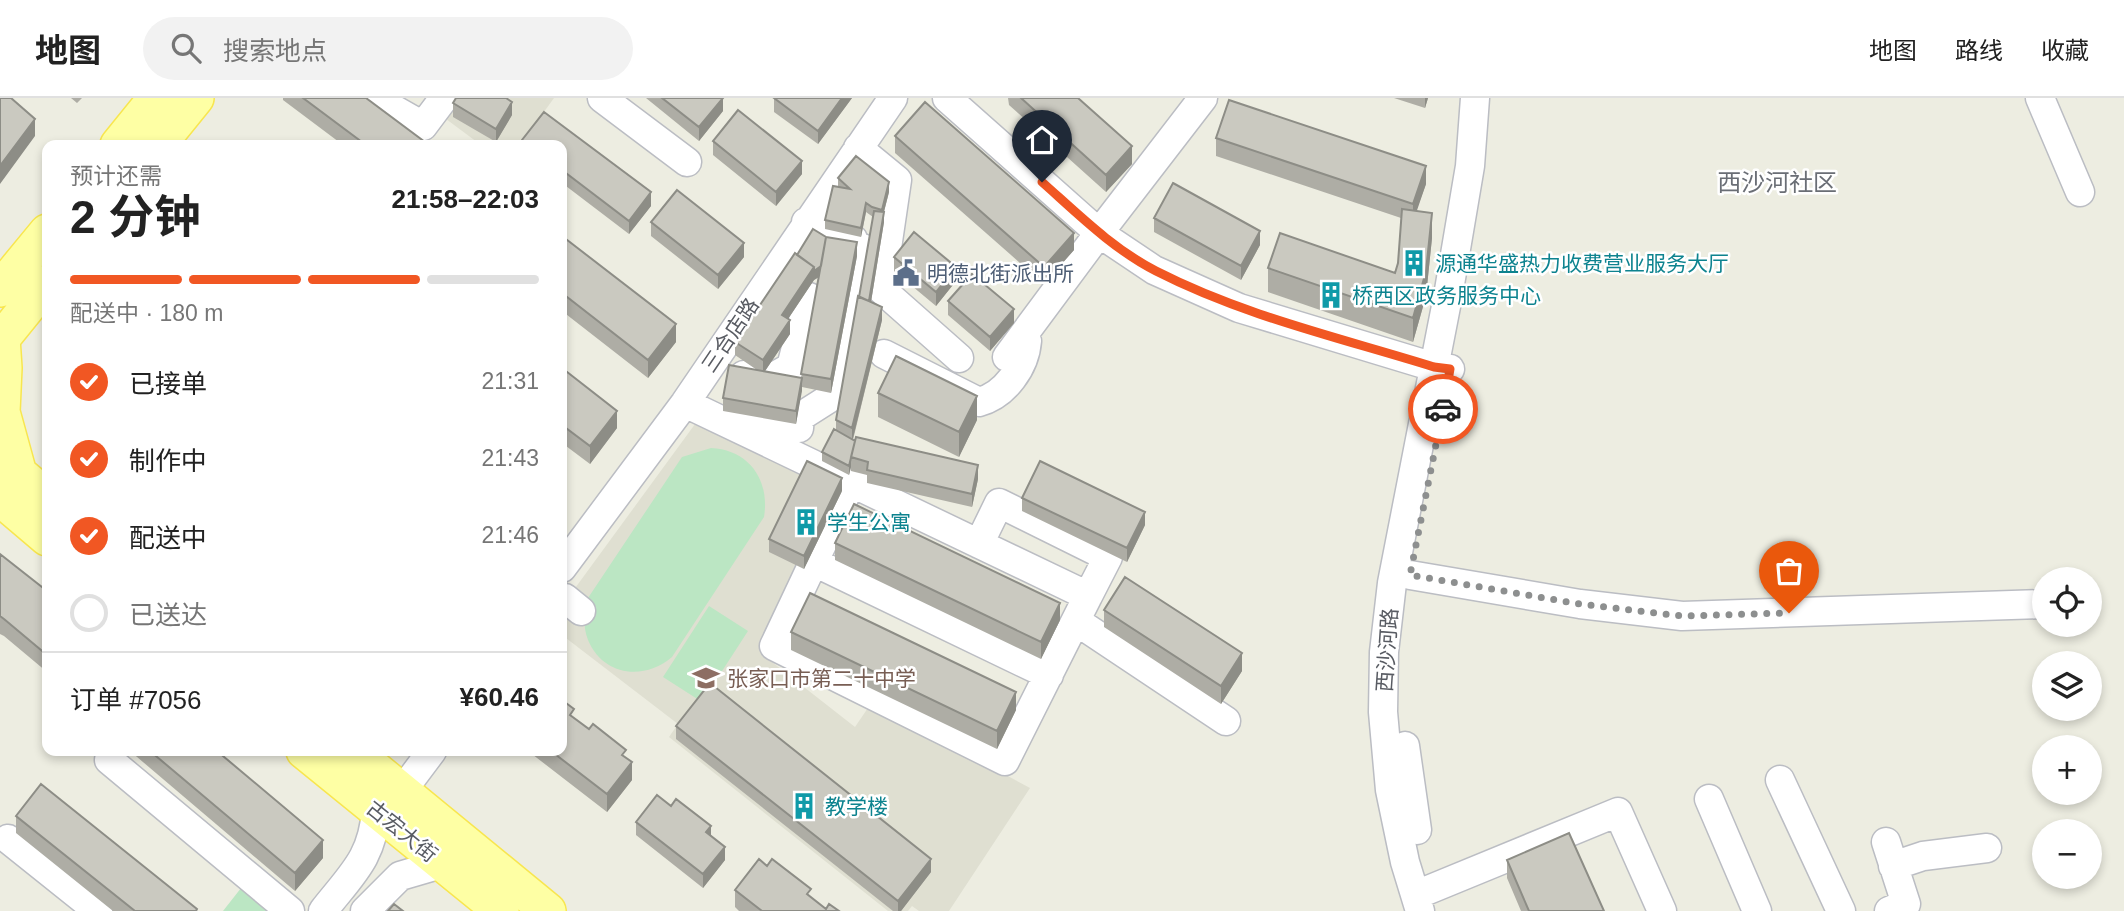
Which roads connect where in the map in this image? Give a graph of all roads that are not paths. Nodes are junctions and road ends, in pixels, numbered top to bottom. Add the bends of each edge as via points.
1 (156, 98) edge
2 (196, 98) edge
3 (374, 98) edge
4 (444, 98) edge
5 (602, 98) edge
6 (893, 98) edge
7 (947, 98) edge
8 (1203, 98) edge
9 (1475, 98) edge
10 (1492, 98) edge
11 (2040, 98) edge
12 (122, 140) edge
13 (162, 140) edge
14 (858, 148) junction
15 (687, 162) dead end
16 (2080, 192) dead end
17 (806, 222) junction
18 (1099, 233) junction
19 (42, 241) edge
20 (0, 289) edge
21 (42, 289) edge
22 (809, 297) dead end
23 (1029, 328) junction
24 (1, 340) edge
25 (884, 354) dead end
26 (1007, 357) dead end
27 (959, 358) dead end
28 (714, 361) junction
29 (1442, 368) junction
30 (685, 402) junction
31 (724, 415) dead end
32 (774, 435) junction
33 (6, 476) edge
34 (851, 483) junction
35 (42, 494) edge
36 (42, 530) edge
37 (979, 544) junction
38 (814, 562) junction
39 (1410, 575) junction
40 (570, 584) edge
41 (1088, 596) junction
42 (2032, 604) edge
43 (1076, 621) junction
44 (1049, 675) junction
45 (1226, 721) dead end
46 (312, 756) edge
47 (357, 756) edge
48 (428, 756) edge
49 (109, 760) dead end
50 (1780, 780) dead end
51 (1709, 799) dead end
52 (389, 801) junction
53 (8, 839) dead end
54 (1987, 848) dead end
55 (441, 864) junction
56 (1426, 902) edge
57 (97, 911) edge
58 (290, 911) edge
59 (323, 911) edge
60 (365, 911) edge
61 (501, 911) edge
62 (548, 911) edge
63 (1662, 911) edge
64 (1758, 911) edge
65 (1841, 911) edge
66 (1889, 911) edge

1 - 12 main road
2 - 13 main road
3 - 4 street via 424,126
5 - 15 street
6 - 14 street, 三合店路
7 - 18 street
8 - 18 street
9 - 29 street, 西沙河路 via 1471,166
10 - 29 street, 西沙河路 via 1476,234
11 - 16 street
14 - 17 street, 三合店路
14 - 27 street via 897,180 881,289
17 - 28 street, 三合店路
17 - 32 street via 858,243 833,396 800,417 799,428
18 - 23 street
18 - 29 street via 1154,270 1239,308
19 - 20 main road
21 - 24 main road
22 - 28 street via 791,367 768,380 738,374
23 - 25 street via 1027,350 1013,376 991,399 979,402
23 - 26 street
24 - 33 main road
28 - 30 street, 三合店路
29 - 39 street, 西沙河路
29 - 56 street, 西沙河路 via 1392,583 1384,652 1383,712 1390,790 1405,863
30 - 32 street
30 - 40 street, 三合店路
31 - 32 street
32 - 34 street
33 - 35 main road
33 - 36 main road
34 - 37 street
34 - 38 street
37 - 41 street
37 - 41 street via 999,503 1108,557
38 - 44 street
38 - 44 street via 774,646 1005,761
39 - 42 street via 1682,616
39 - 56 street, 西沙河路 via 1399,660 1405,758
41 - 43 street
43 - 44 street
43 - 45 street
46 - 52 main road, 古宏大街
47 - 52 main road, 古宏大街
48 - 52 street
49 - 58 street
50 - 65 street
51 - 64 street
52 - 55 main road, 古宏大街
52 - 59 street via 362,861
52 - 62 main road, 古宏大街
53 - 57 street
54 - 66 street via 1923,856 1890,854 1906,904
55 - 60 street via 400,876
55 - 61 main road, 古宏大街
56 - 63 street via 1618,812

